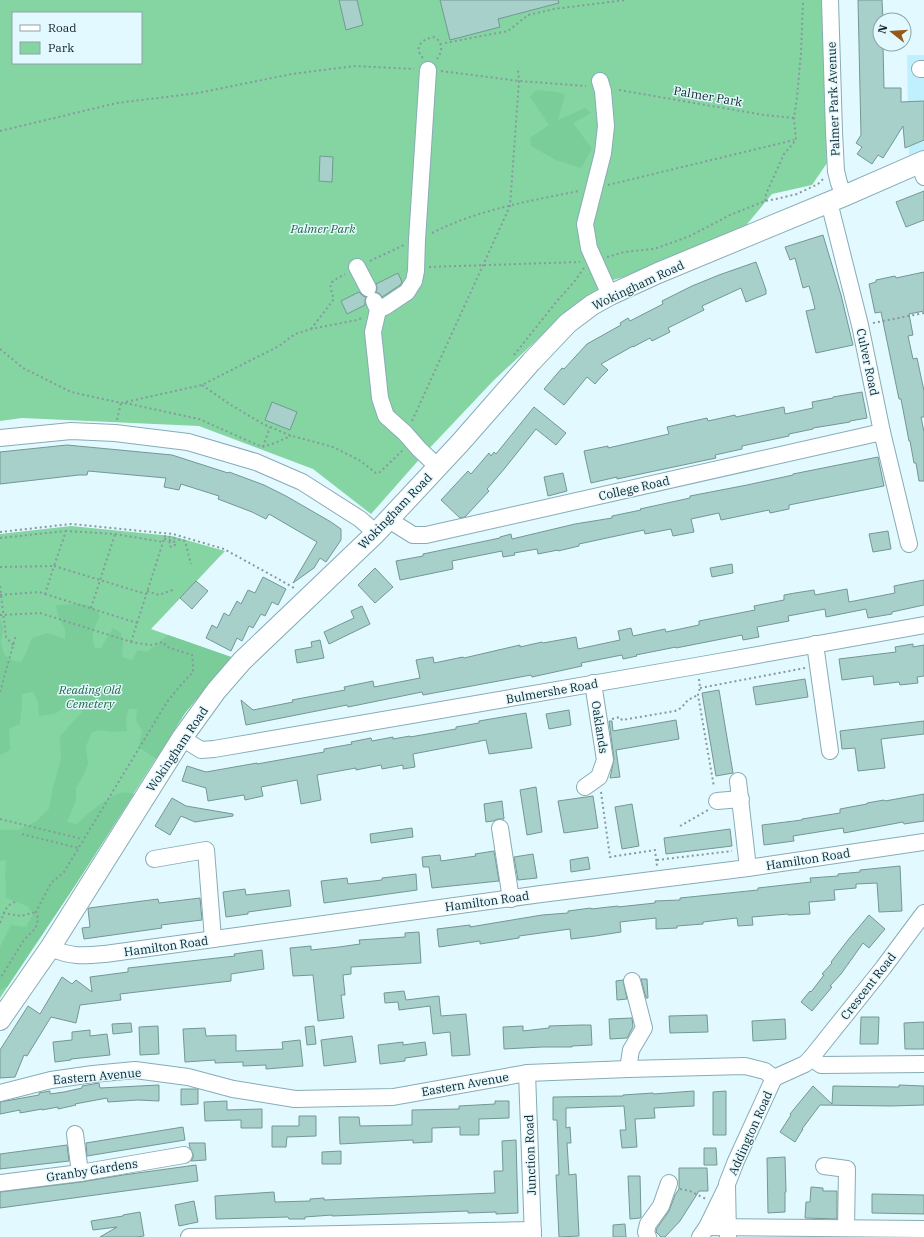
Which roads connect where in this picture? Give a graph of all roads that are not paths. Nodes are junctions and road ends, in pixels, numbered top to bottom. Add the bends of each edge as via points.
1 (830, 0) edge
2 (428, 66) road end
3 (593, 83) road end
4 (922, 167) edge
5 (837, 199) junction
6 (357, 267) dead end
7 (610, 295) junction
8 (373, 299) junction
9 (882, 432) junction
10 (0, 438) edge
11 (438, 467) junction
12 (382, 526) junction
13 (909, 544) dead end
14 (924, 625) edge
15 (815, 644) junction
16 (593, 683) junction
17 (182, 738) junction
18 (830, 752) dead end
19 (738, 781) dead end
20 (585, 787) dead end
21 (740, 799) junction
22 (717, 801) road end
23 (500, 828) dead end
24 (924, 842) edge
25 (154, 859) dead end
26 (742, 869) junction
27 (511, 899) junction
28 (924, 914) edge
29 (213, 939) junction
30 (50, 948) junction
31 (632, 982) dead end
32 (0, 1020) edge
33 (811, 1058) junction
34 (924, 1064) edge
35 (628, 1069) junction
36 (527, 1074) junction
37 (774, 1078) junction
38 (0, 1093) edge
39 (75, 1134) dead end
40 (184, 1155) dead end
41 (824, 1166) dead end
42 (80, 1173) junction
43 (669, 1182) road end
44 (0, 1183) edge
45 (727, 1184) junction
46 (846, 1228) junction
47 (924, 1229) edge
48 (704, 1232) edge
49 (728, 1232) edge
50 (533, 1233) edge
51 (189, 1237) edge
52 (648, 1237) edge

1 - 5 street, Palmer Park Avenue
2 - 8 street via 417,267 414,281 408,292 386,306
3 - 7 street via 606,126 603,153 585,224 588,248
4 - 5 main road, Wokingham Road
5 - 7 main road, Wokingham Road
5 - 9 street, Culver Road
6 - 8 street
7 - 11 main road, Wokingham Road via 568,323
8 - 11 street via 373,332 380,398 386,416
9 - 12 street, College Road via 426,535 413,535
9 - 13 street, Culver Road
10 - 12 street, College Road via 71,431 188,442 256,462 302,482 360,519
11 - 12 main road, Wokingham Road
12 - 17 main road, Wokingham Road via 242,661 216,691
14 - 15 street, Bulmershe Road
15 - 16 street, Bulmershe Road
15 - 18 street
16 - 17 street, Bulmershe Road via 214,749 201,750
16 - 20 street, Oaklands via 605,760 598,777
17 - 30 main road, Wokingham Road
19 - 21 street
21 - 22 street
21 - 26 street
23 - 27 street via 508,846
24 - 26 street, Hamilton Road
25 - 29 street via 206,850
26 - 27 street, Hamilton Road
27 - 29 street, Hamilton Road
28 - 33 street, Crescent Road
29 - 30 street, Hamilton Road via 86,956 73,956
30 - 32 main road, Wokingham Road
31 - 35 street via 644,1028 631,1050
33 - 34 street via 821,1065
33 - 37 street
35 - 36 street, Eastern Avenue
35 - 37 street, Eastern Avenue via 745,1066 765,1071
36 - 38 street, Eastern Avenue via 393,1096 295,1099 233,1089 188,1076 135,1070 51,1080
36 - 50 street, Junction Road
37 - 45 street, Addington Road
39 - 42 street
40 - 42 street, Granby Gardens
41 - 46 street via 847,1169
42 - 44 street, Granby Gardens
43 - 52 street via 661,1206 648,1224
45 - 48 street
45 - 49 street, Addington Road
46 - 47 street
46 - 49 street
48 - 49 street
50 - 51 street

